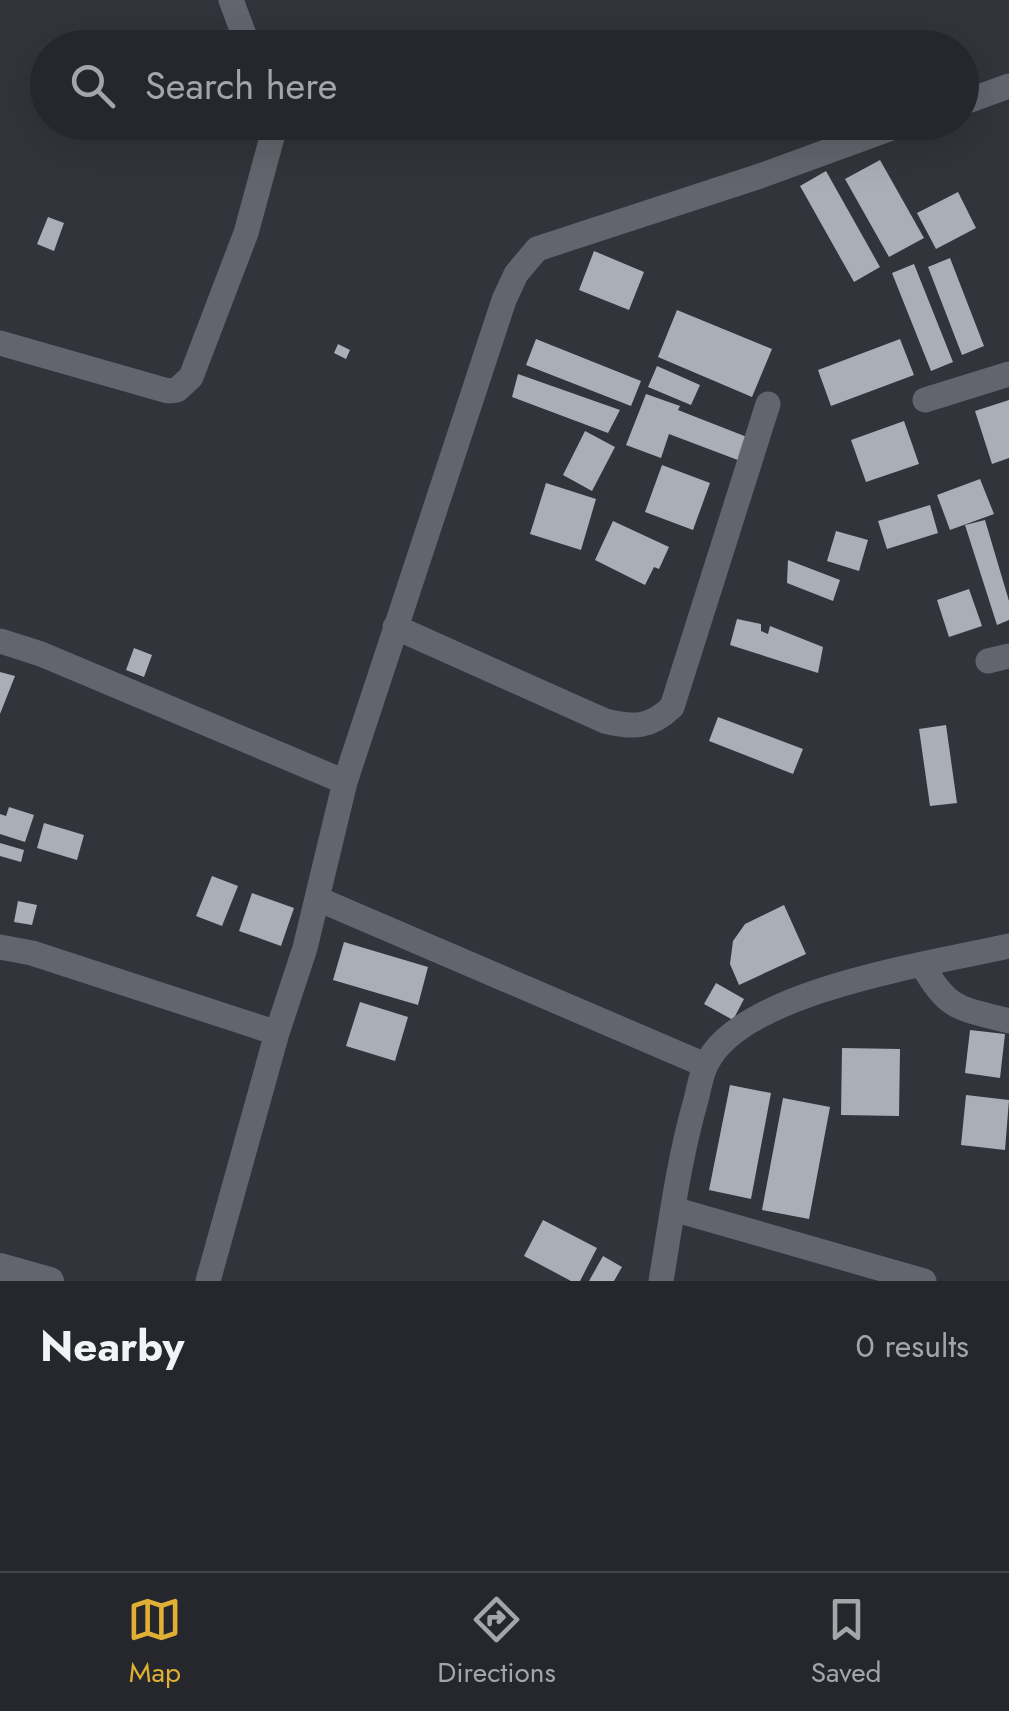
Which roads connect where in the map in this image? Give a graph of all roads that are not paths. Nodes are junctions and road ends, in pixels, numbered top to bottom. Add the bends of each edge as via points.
1 (231, 0) edge
2 (243, 30) edge
3 (1009, 86) edge
4 (979, 97) edge
5 (271, 140) edge
6 (859, 140) edge
7 (0, 343) edge
8 (1009, 374) edge
9 (925, 400) dead end
10 (768, 404) dead end
11 (395, 627) junction
12 (0, 641) edge
13 (344, 782) junction
14 (318, 899) junction
15 (1009, 946) edge
16 (0, 947) edge
17 (923, 966) junction
18 (1009, 1021) edge
19 (277, 1033) junction
20 (706, 1065) junction
21 (674, 1210) junction
22 (0, 1267) edge
23 (50, 1281) edge
24 (208, 1281) edge
25 (661, 1281) edge
26 (924, 1281) edge

1 - 2 street
3 - 4 street
5 - 7 street via 246,232 184,386 168,391
6 - 11 street via 537,249 504,300
8 - 9 street
10 - 11 street via 672,707 660,719 635,728 605,721
11 - 13 street
12 - 13 street
13 - 14 street
14 - 19 street
14 - 20 street
15 - 17 street
16 - 19 street
17 - 18 street via 952,1005
17 - 20 street via 818,989 733,1034
19 - 24 street
20 - 21 street
21 - 25 street
21 - 26 street
22 - 23 street

